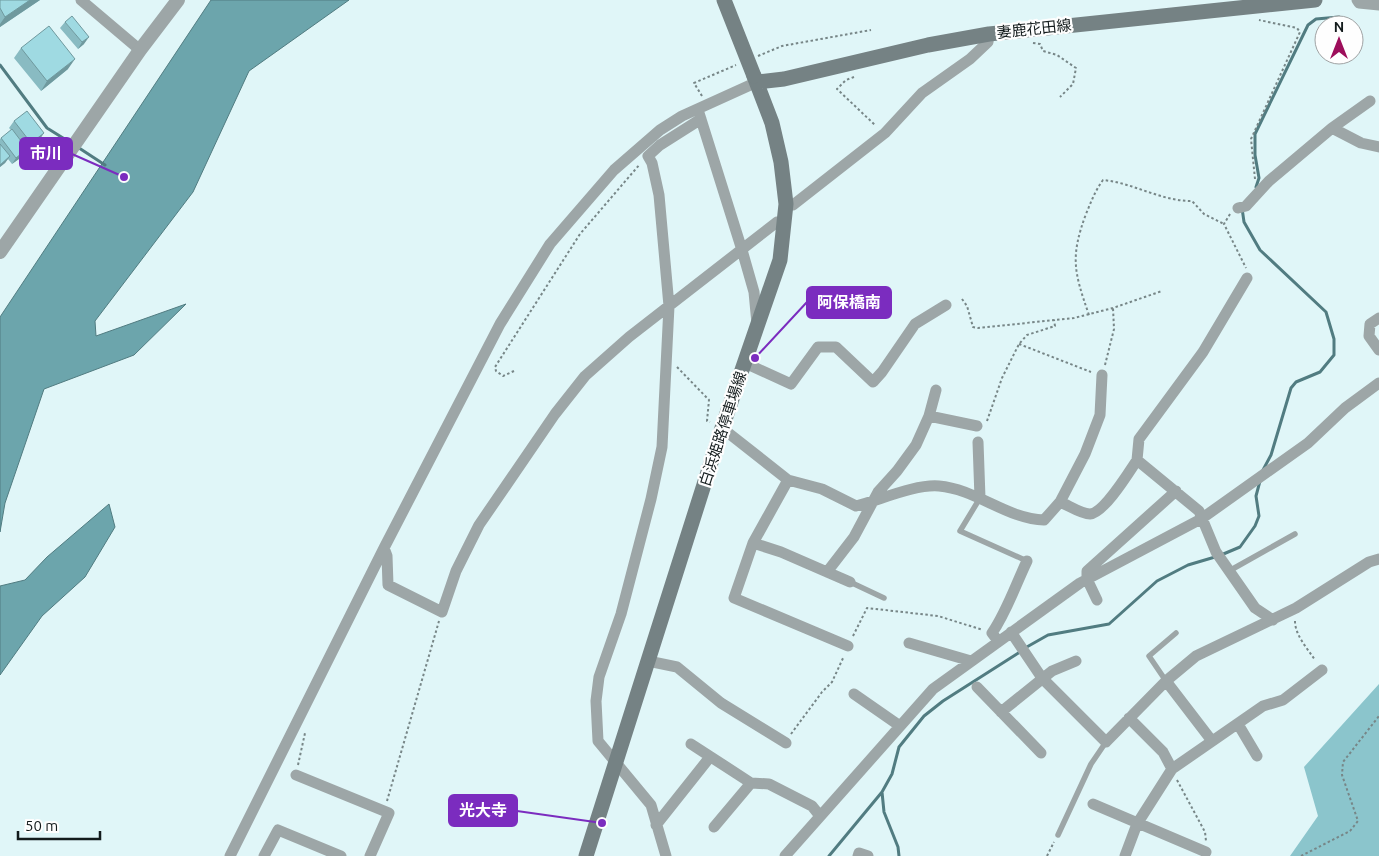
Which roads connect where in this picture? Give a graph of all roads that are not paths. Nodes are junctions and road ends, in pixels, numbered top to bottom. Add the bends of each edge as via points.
1 (81, 0) edge
2 (178, 0) edge
3 (724, 0) edge
4 (1315, 0) edge
5 (1357, 0) edge
6 (1379, 5) edge
7 (988, 34) junction
8 (140, 50) junction
9 (755, 79) junction
10 (1370, 101) dead end
11 (702, 111) junction
12 (1332, 128) junction
13 (1379, 147) edge
14 (793, 205) dead end
15 (1242, 207) road end
16 (777, 222) dead end
17 (742, 250) junction
18 (0, 252) edge
19 (1247, 278) road end
20 (946, 305) dead end
21 (669, 306) junction
22 (1379, 318) edge
23 (757, 328) junction
24 (1379, 350) edge
25 (745, 362) junction
26 (1102, 375) road end
27 (1379, 383) edge
28 (936, 390) dead end
29 (929, 416) junction
30 (977, 426) dead end
31 (722, 428) junction
32 (978, 442) road end
33 (1137, 460) junction
34 (788, 480) junction
35 (1176, 491) junction
36 (980, 498) junction
37 (873, 502) junction
38 (1060, 502) junction
39 (1201, 519) junction
40 (1295, 534) dead end
41 (753, 543) junction
42 (384, 548) junction
43 (1379, 559) edge
44 (1027, 561) joint
45 (1227, 567) junction
46 (827, 572) junction
47 (1087, 579) junction
48 (850, 582) joint
49 (884, 598) dead end
50 (1097, 600) dead end
51 (1273, 620) junction
52 (1011, 632) junction
53 (1176, 633) dead end
54 (995, 637) junction
55 (909, 643) dead end
56 (848, 646) road end
57 (1076, 660) dead end
58 (971, 661) junction
59 (648, 662) junction
60 (1322, 670) road end
61 (1042, 678) junction
62 (1166, 682) junction
63 (977, 687) dead end
64 (854, 694) dead end
65 (1001, 712) junction
66 (1129, 718) junction
67 (1238, 724) junction
68 (900, 726) junction
69 (1212, 741) junction
70 (1106, 742) junction
71 (786, 743) road end
72 (691, 744) dead end
73 (1040, 753) dead end
74 (1257, 756) dead end
75 (710, 757) junction
76 (615, 764) junction
77 (1172, 769) junction
78 (296, 775) road end
79 (751, 783) junction
80 (1093, 804) dead end
81 (820, 816) junction
82 (1137, 824) junction
83 (656, 825) junction
84 (714, 827) dead end
85 (1058, 835) road end
86 (1190, 851) edge
87 (1206, 852) road end
88 (230, 856) edge
89 (264, 856) edge
90 (341, 856) edge
91 (370, 856) edge
92 (586, 856) edge
93 (666, 856) edge
94 (784, 856) edge
95 (858, 856) edge
96 (868, 856) edge
97 (1125, 856) edge

1 - 8 street
2 - 8 street
3 - 9 main road, 白浜姫路停車場線, bridge
4 - 7 main road, 妻鹿花田線
5 - 6 street
7 - 9 main road, 妻鹿花田線 via 784,79
7 - 14 street via 988,42 922,93 885,133
8 - 18 street
9 - 11 street
9 - 23 main road, 白浜姫路停車場線 via 774,132 786,204 780,260
10 - 12 street
11 - 17 street
11 - 21 street via 648,156 660,203
11 - 42 street via 682,116 660,130 614,170 550,244 500,324
12 - 13 street via 1361,143
12 - 15 street
16 - 17 street
17 - 21 street
17 - 23 street via 754,292
19 - 33 street via 1203,352 1139,439
20 - 25 street via 915,324 873,382 836,347 818,348 791,384
21 - 42 street via 585,376 555,414 479,525 456,571 442,612 388,585
21 - 76 street via 662,437 651,499 596,701 598,741
22 - 24 street via 1370,324 1369,336
23 - 25 main road, 白浜姫路停車場線
25 - 31 main road, 白浜姫路停車場線
26 - 38 street via 1100,415 1085,454
27 - 39 street via 1345,408 1308,443
28 - 29 street
29 - 30 street
29 - 37 street via 916,445
31 - 34 street
31 - 59 main road, 白浜姫路停車場線
32 - 36 street
33 - 35 street
33 - 38 street via 1095,513 1088,514
34 - 37 street via 822,488 856,506
34 - 41 street
35 - 39 street via 1199,511
35 - 47 street via 1087,570
36 - 37 street via 938,486 915,489
36 - 38 street via 1032,520 1044,520
36 - 44 lane via 960,531
37 - 46 street via 854,536
39 - 45 street via 1216,552
39 - 47 street
40 - 45 lane
41 - 46 street
41 - 56 street via 734,598
42 - 88 street
43 - 51 street
44 - 54 street
45 - 51 street via 1255,608
46 - 48 street
47 - 50 street
47 - 52 street
48 - 49 lane
51 - 62 street via 1196,656
52 - 54 street
52 - 61 street
53 - 62 lane via 1149,656
54 - 58 street
55 - 58 street
57 - 61 street
58 - 68 street via 933,689
59 - 71 street via 677,667 721,703
59 - 76 main road, 白浜姫路停車場線
60 - 67 street via 1283,700 1263,706
61 - 65 street
61 - 70 street
62 - 66 street
62 - 69 street
63 - 65 street
64 - 68 street
65 - 73 street
66 - 70 street
66 - 77 street via 1162,752
67 - 69 street
67 - 74 street
68 - 81 street
69 - 77 street
70 - 85 lane via 1090,764
72 - 75 street
75 - 79 street
75 - 83 street
76 - 83 street via 651,805
76 - 92 main road, 白浜姫路停車場線
77 - 82 street
78 - 91 street via 389,813
79 - 81 street via 768,784 812,806
79 - 84 street
80 - 82 street
81 - 94 street
82 - 86 street
82 - 97 street
83 - 93 street
86 - 87 street
89 - 90 street via 278,830
95 - 96 street via 859,852

